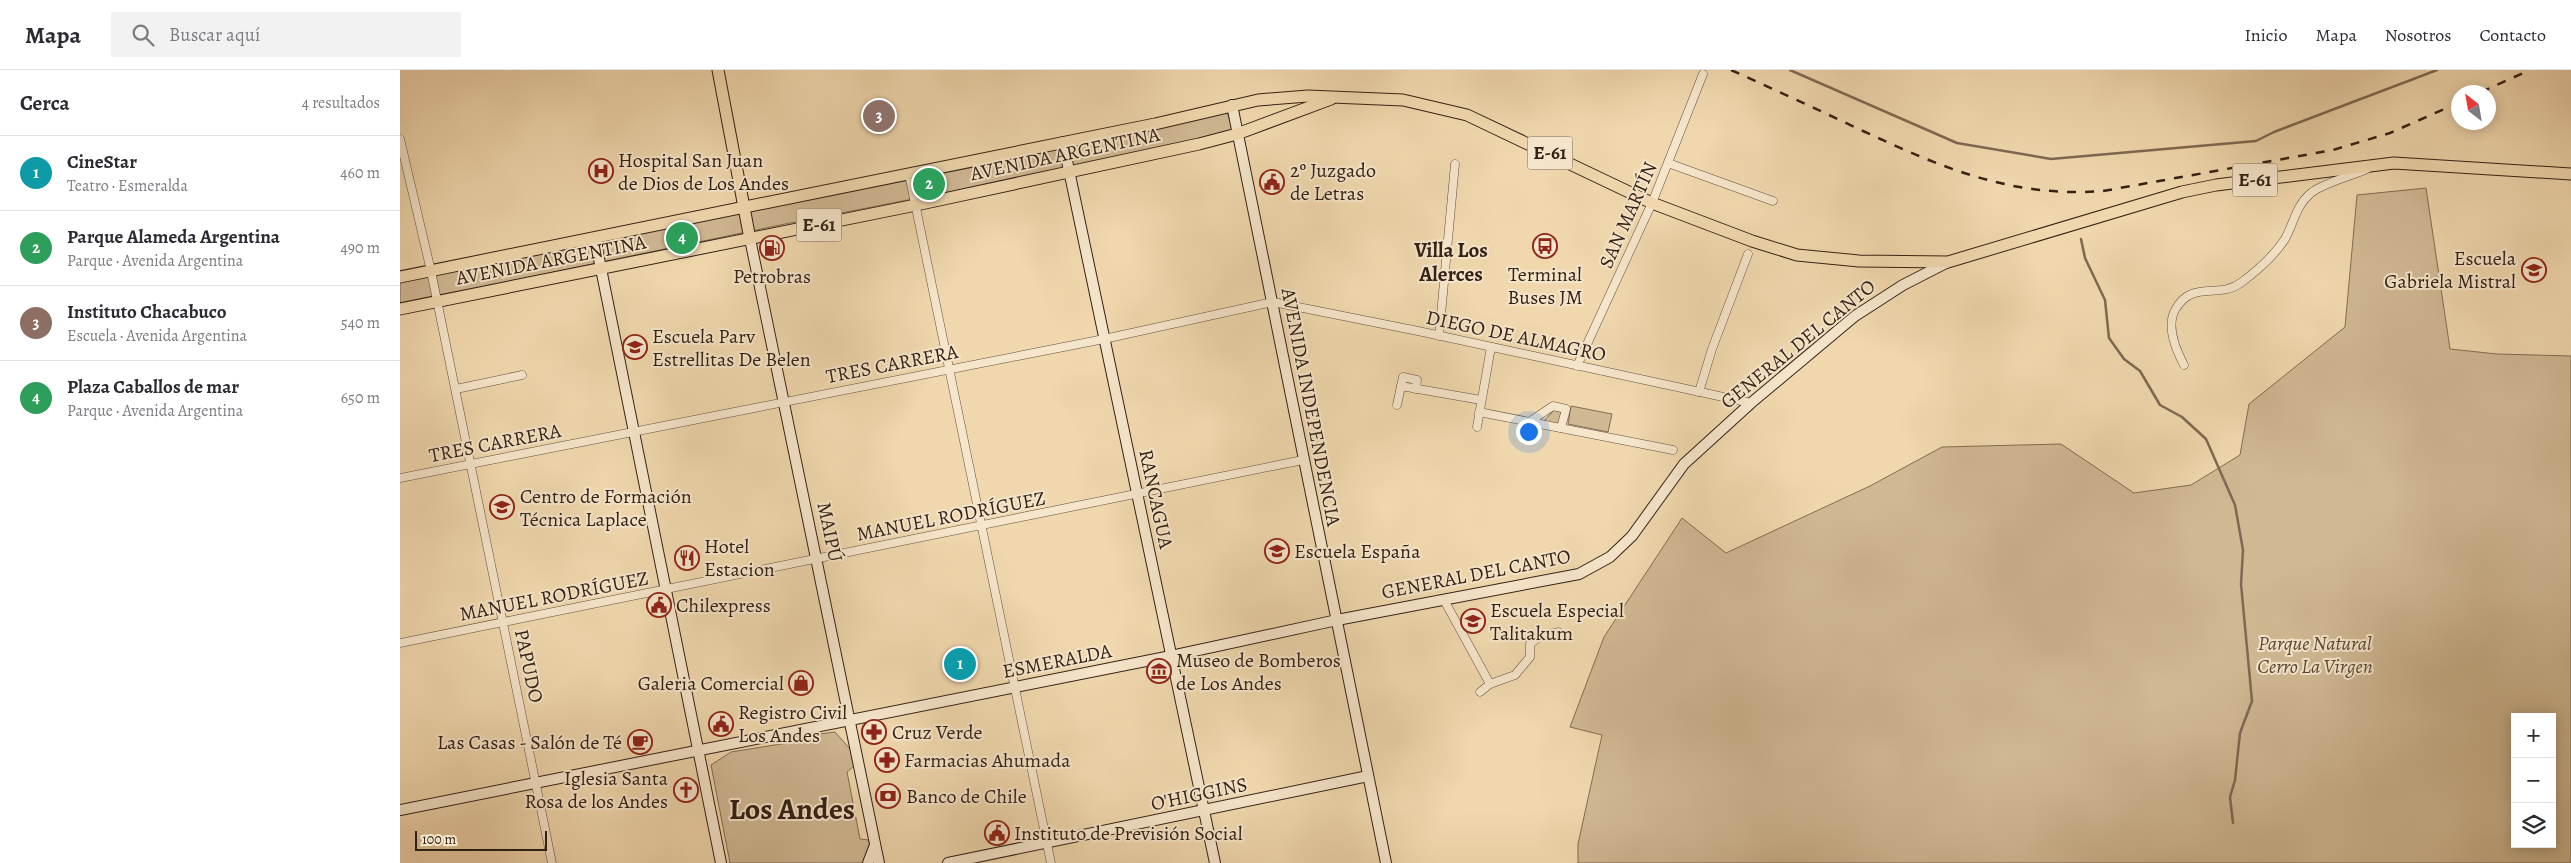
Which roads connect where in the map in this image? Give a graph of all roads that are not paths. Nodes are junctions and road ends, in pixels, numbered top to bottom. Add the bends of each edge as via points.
1 (718, 70) edge
2 (1703, 74) dead end
3 (1340, 96) junction
4 (1232, 105) junction
5 (1237, 134) junction
6 (400, 140) edge
7 (1063, 142) junction
8 (1668, 163) junction
9 (1455, 164) dead end
10 (2378, 165) junction
11 (1069, 171) junction
12 (909, 174) junction
13 (2571, 174) edge
14 (1773, 201) dead end
15 (1652, 203) junction
16 (916, 205) junction
17 (744, 208) junction
18 (595, 239) junction
19 (750, 239) junction
20 (1748, 254) dead end
21 (1948, 262) junction
22 (601, 269) junction
23 (432, 271) junction
24 (400, 277) edge
25 (438, 302) junction
26 (1273, 302) junction
27 (400, 310) edge
28 (1439, 336) junction
29 (1104, 339) junction
30 (1492, 347) junction
31 (2184, 365) dead end
32 (1578, 366) junction
33 (950, 370) junction
34 (522, 375) dead end
35 (1401, 386) junction
36 (456, 389) junction
37 (1416, 389) junction
38 (1699, 392) junction
39 (1481, 400) junction
40 (784, 402) junction
41 (1751, 403) junction
42 (1397, 405) dead end
43 (1479, 412) junction
44 (1529, 422) junction
45 (1477, 427) dead end
46 (1561, 428) junction
47 (634, 432) junction
48 (1526, 437) dead end
49 (1673, 450) dead end
50 (1303, 460) junction
51 (471, 464) junction
52 (400, 478) edge
53 (1137, 495) junction
54 (982, 526) junction
55 (816, 560) junction
56 (666, 590) junction
57 (1444, 600) junction
58 (1337, 620) junction
59 (503, 623) junction
60 (1558, 632) dead end
61 (400, 643) edge
62 (1171, 656) junction
63 (1490, 684) junction
64 (1015, 687) junction
65 (1480, 692) dead end
66 (849, 720) junction
67 (827, 724) junction
68 (728, 744) junction
69 (855, 748) junction
70 (698, 750) junction
71 (702, 770) junction
72 (1368, 776) junction
73 (536, 783) junction
74 (400, 810) edge
75 (1204, 811) junction
76 (875, 842) junction
77 (1047, 843) junction
78 (552, 863) edge
79 (721, 863) edge
80 (868, 863) edge
81 (879, 863) edge
82 (948, 863) edge
83 (1051, 863) edge
84 (1215, 863) edge
85 (1386, 863) edge

1 - 17 main road, MAIPÚ
2 - 8 street, SAN MARTÍN
3 - 4 main road, E-61 via 1258,100
3 - 5 main road, E-61
3 - 15 main road, E-61 via 1403,100 1466,115
4 - 5 main road, AVENIDA INDEPENDENCIA
4 - 7 main road, AVENIDA ARGENTINA / E-61
5 - 11 main road, AVENIDA ARGENTINA / E-61
5 - 26 main road, AVENIDA INDEPENDENCIA
6 - 23 street, PAPUDO
7 - 11 main road, RANCAGUA
7 - 12 main road, AVENIDA ARGENTINA / E-61
8 - 14 street
8 - 15 street, SAN MARTÍN
9 - 28 street
10 - 13 main road, GENERAL DEL CANTO / E-61 via 2394,163
10 - 21 main road, GENERAL DEL CANTO / E-61 via 2182,192
10 - 31 street via 2312,191 2301,203 2278,248 2240,284 2232,289 2192,293 2183,300 2174,312 2173,328 2174,347
11 - 16 main road, AVENIDA ARGENTINA / E-61
11 - 29 main road, RANCAGUA
12 - 16 street
12 - 17 main road, AVENIDA ARGENTINA / E-61
15 - 21 main road, E-61 via 1752,242 1797,255 1859,261
15 - 32 street, SAN MARTÍN
16 - 19 main road, AVENIDA ARGENTINA / E-61
16 - 33 street
17 - 18 main road, AVENIDA ARGENTINA / E-61
17 - 19 main road, MAIPÚ
18 - 22 main road
18 - 23 main road, AVENIDA ARGENTINA / E-61
19 - 22 main road, AVENIDA ARGENTINA / E-61
19 - 40 main road, MAIPÚ
20 - 38 street
21 - 41 main road, GENERAL DEL CANTO via 1903,285 1855,316
22 - 25 main road, AVENIDA ARGENTINA / E-61
22 - 47 main road
23 - 24 main road, AVENIDA ARGENTINA / E-61
23 - 25 street, PAPUDO
25 - 27 main road, AVENIDA ARGENTINA / E-61
25 - 36 street, PAPUDO
26 - 28 street, DIEGO DE ALMAGRO
26 - 29 street, TRES CARRERA
26 - 50 main road, AVENIDA INDEPENDENCIA
28 - 30 street, DIEGO DE ALMAGRO
29 - 33 street, TRES CARRERA
29 - 53 main road, RANCAGUA
30 - 32 street, DIEGO DE ALMAGRO
30 - 39 street
32 - 38 street, DIEGO DE ALMAGRO
33 - 40 street, TRES CARRERA
33 - 54 street
34 - 36 street
35 - 37 street
35 - 37 street via 1403,377 1417,380
35 - 42 street
36 - 51 street, PAPUDO
37 - 39 street
38 - 41 street, DIEGO DE ALMAGRO
39 - 43 street
40 - 47 street, TRES CARRERA
40 - 55 main road, MAIPÚ
41 - 57 main road, GENERAL DEL CANTO via 1684,464 1632,536 1610,557 1579,574
43 - 44 street
43 - 45 street
44 - 46 street
44 - 46 street via 1553,406 1566,409
44 - 48 street
46 - 49 street
47 - 51 street, TRES CARRERA
47 - 56 main road
50 - 53 street, MANUEL RODRÍGUEZ
50 - 58 main road, AVENIDA INDEPENDENCIA
51 - 52 street, TRES CARRERA
51 - 59 street, PAPUDO
53 - 54 street, MANUEL RODRÍGUEZ
53 - 62 main road, RANCAGUA
54 - 55 street, MANUEL RODRÍGUEZ
54 - 64 street
55 - 56 street, MANUEL RODRÍGUEZ
55 - 66 main road, MAIPÚ
56 - 59 street, MANUEL RODRÍGUEZ
56 - 70 main road
57 - 58 main road, GENERAL DEL CANTO
57 - 63 street
58 - 62 main road, ESMERALDA
58 - 72 main road, AVENIDA INDEPENDENCIA
59 - 61 street, MANUEL RODRÍGUEZ
59 - 73 street, PAPUDO
60 - 63 street via 1530,644 1530,657 1514,675
62 - 64 main road, ESMERALDA
62 - 75 main road, RANCAGUA
63 - 65 street
64 - 66 main road, ESMERALDA
64 - 77 street
66 - 67 main road, ESMERALDA
66 - 69 main road, MAIPÚ
67 - 68 main road, ESMERALDA
67 - 69 main road via 843,731
68 - 70 main road, ESMERALDA
68 - 71 main road via 712,751
69 - 76 main road, MAIPÚ
70 - 71 main road
70 - 73 main road, ESMERALDA
71 - 79 main road
72 - 75 main road, O'HIGGINS
72 - 85 main road, AVENIDA INDEPENDENCIA
73 - 74 main road, ESMERALDA
73 - 78 street, PAPUDO
75 - 77 main road, O'HIGGINS
75 - 84 main road, RANCAGUA
76 - 80 main road
76 - 81 main road, MAIPÚ
77 - 82 main road, O'HIGGINS
77 - 83 street

